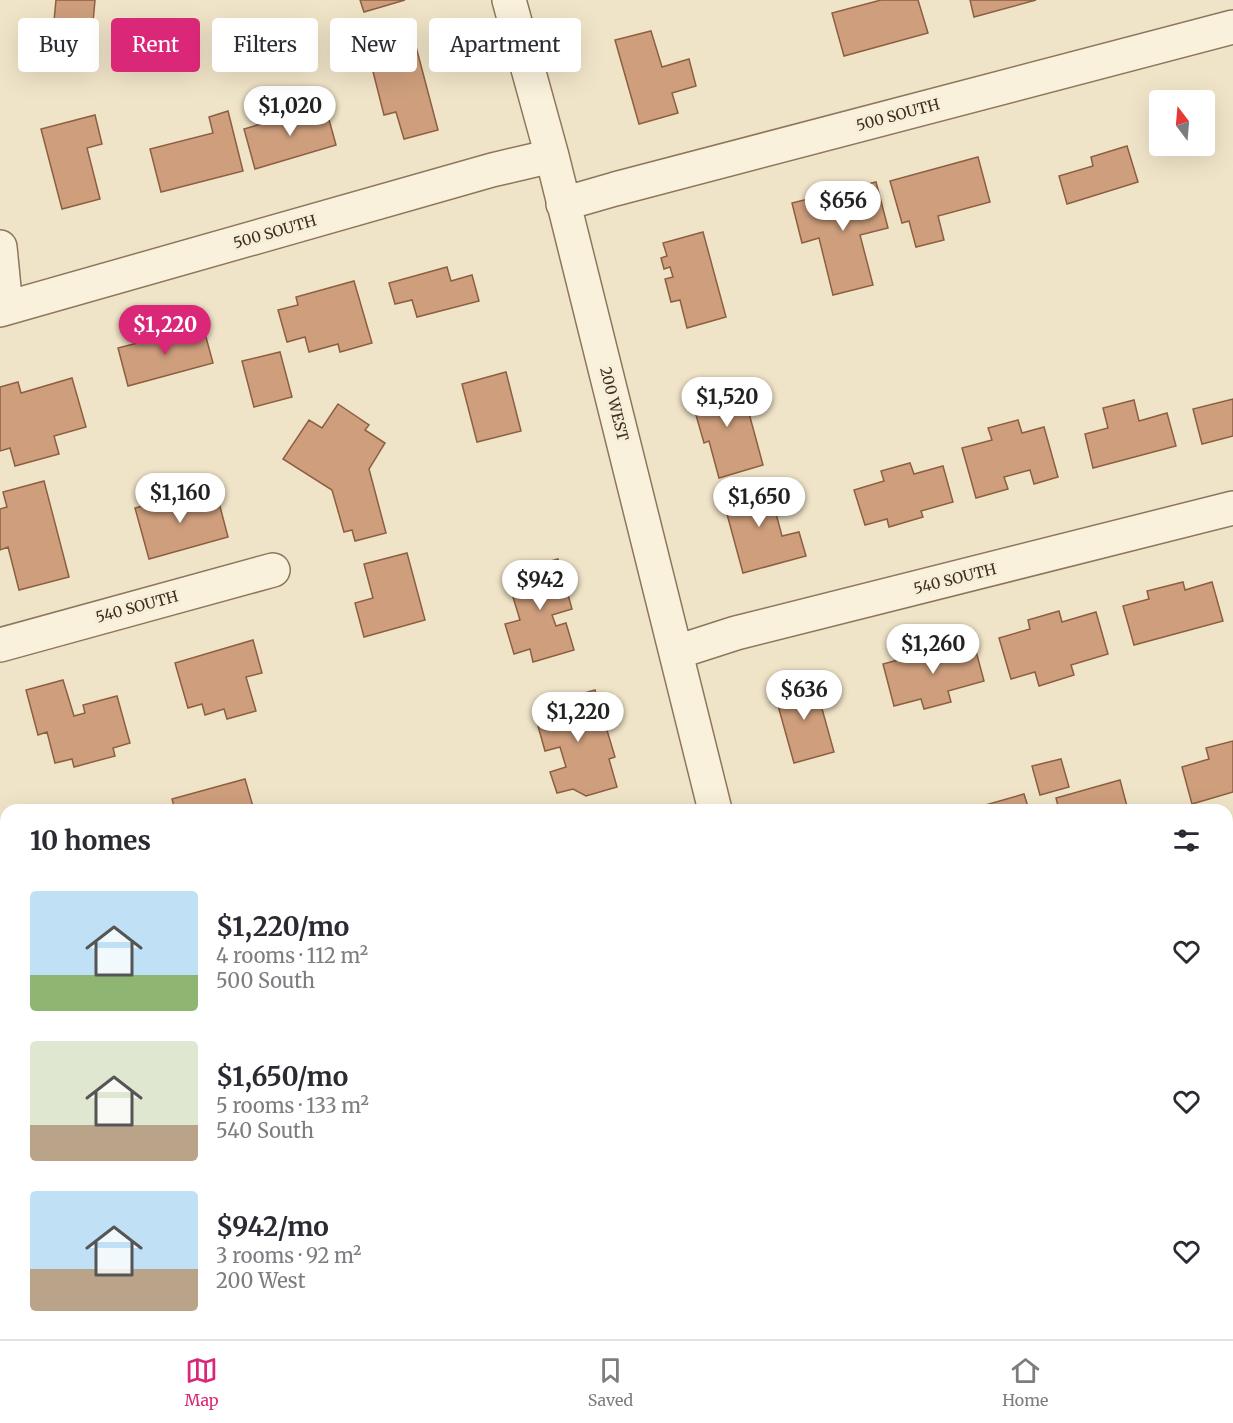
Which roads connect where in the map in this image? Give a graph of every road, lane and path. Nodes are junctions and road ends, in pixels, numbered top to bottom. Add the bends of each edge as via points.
1 (509, 0) edge
2 (1233, 27) edge
3 (552, 156) junction
4 (563, 204) junction
5 (0, 247) edge
6 (3, 309) edge
7 (1233, 508) edge
8 (273, 570) dead end
9 (0, 645) edge
10 (677, 652) junction
11 (714, 804) edge

1 - 3 street, 200 WEST
2 - 4 street, 500 SOUTH
3 - 4 street, 200 WEST
3 - 6 street, 500 SOUTH via 483,172
4 - 10 street, 200 WEST
5 - 6 street
7 - 10 street, 540 SOUTH via 736,633
8 - 9 street, 540 SOUTH
10 - 11 street, 200 WEST

